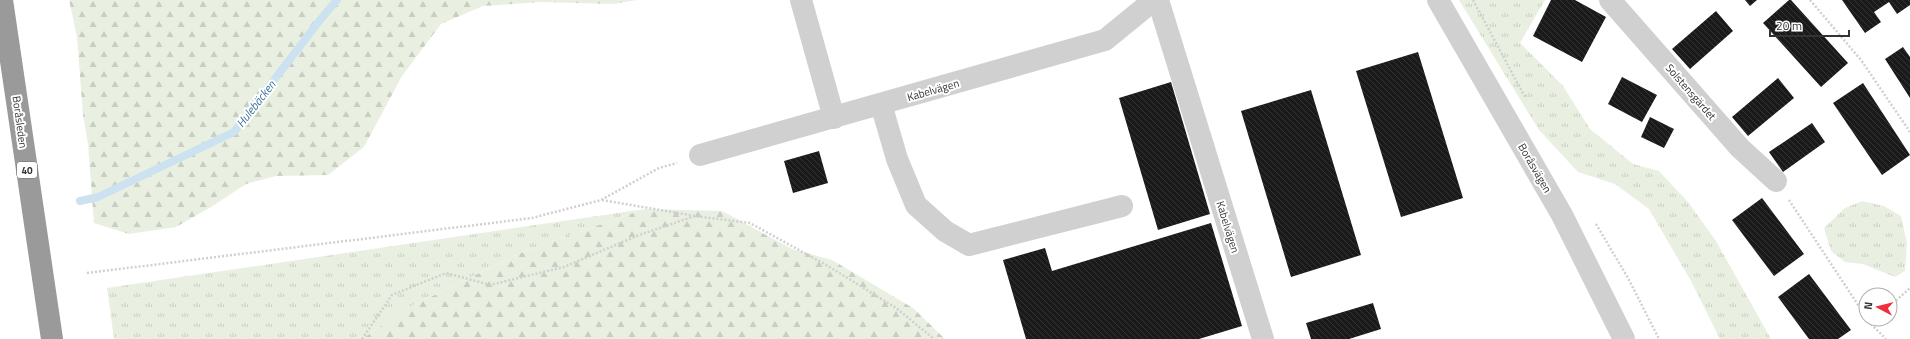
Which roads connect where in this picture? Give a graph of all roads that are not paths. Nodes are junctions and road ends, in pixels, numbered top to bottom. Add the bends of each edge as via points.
1 (2, 0) edge
2 (801, 0) edge
3 (1154, 0) edge
4 (1158, 0) edge
5 (1438, 0) edge
6 (1610, 0) edge
7 (882, 104) junction
8 (834, 118) junction
9 (700, 155) road end
10 (1776, 181) road end
11 (1122, 206) dead end
12 (52, 339) edge
13 (1263, 339) edge
14 (1624, 339) edge

1 - 12 highway, Boråsleden / 40
2 - 8 street
3 - 7 street, Kabelvägen via 1105,40
4 - 13 street, Kabelvägen
5 - 14 street, Boråsvägen via 1562,215
6 - 10 street, Solstensgärdet via 1740,148
7 - 8 street, Kabelvägen
7 - 11 street via 897,159 916,205 945,231 969,245
8 - 9 street, Kabelvägen

